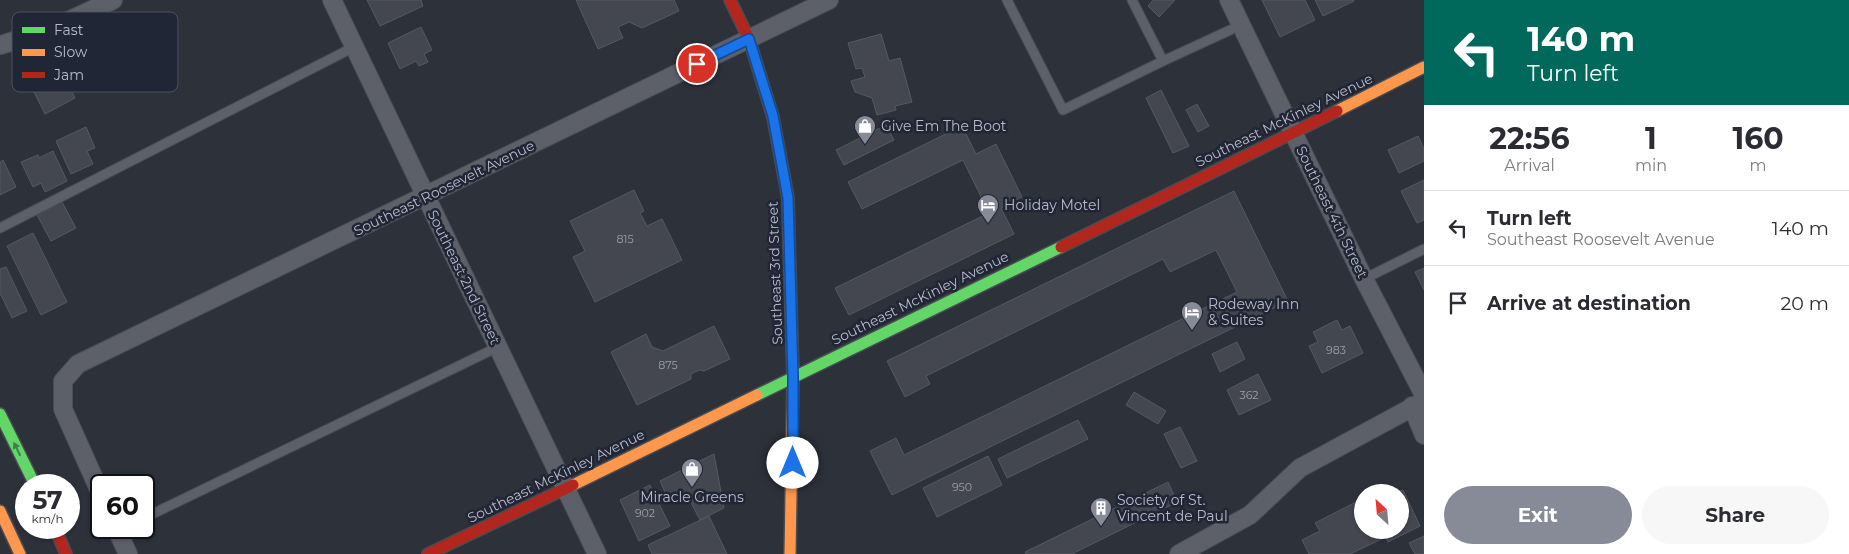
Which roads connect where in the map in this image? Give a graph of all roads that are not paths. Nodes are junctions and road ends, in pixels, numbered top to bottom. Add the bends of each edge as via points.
1 (113, 0) edge
2 (332, 0) edge
3 (730, 0) edge
4 (830, 0) edge
5 (1007, 0) edge
6 (1132, 0) edge
7 (1229, 0) edge
8 (88, 12) edge
9 (1241, 25) junction
10 (749, 39) junction
11 (12, 41) edge
12 (0, 45) edge
13 (354, 47) junction
14 (1163, 60) junction
15 (1424, 67) edge
16 (1294, 133) junction
17 (426, 197) junction
18 (0, 228) edge
19 (1424, 249) edge
20 (1364, 279) junction
21 (498, 347) junction
22 (793, 377) junction
23 (1420, 400) edge
24 (0, 414) edge
25 (1424, 435) edge
26 (30, 474) edge
27 (92, 474) edge
28 (565, 489) junction
29 (0, 511) edge
30 (155, 513) edge
31 (60, 539) edge
32 (123, 539) edge
33 (20, 554) edge
34 (66, 554) edge
35 (128, 554) edge
36 (428, 554) edge
37 (597, 554) edge
38 (790, 554) edge
39 (1179, 554) edge

1 - 8 street
2 - 13 street, Southeast 2nd Street
3 - 10 main road, Southeast 3rd Street
4 - 10 street, Southeast Roosevelt Avenue
5 - 14 lane via 1062,110
6 - 14 lane
7 - 9 street, Southeast 4th Street
9 - 14 lane
9 - 16 street, Southeast 4th Street
10 - 17 street, Southeast Roosevelt Avenue
10 - 22 main road, Southeast 3rd Street via 773,116 788,198
11 - 12 street
13 - 17 street, Southeast 2nd Street
13 - 18 lane
15 - 16 main road, Southeast McKinley Avenue
16 - 20 street, Southeast 4th Street
16 - 22 main road, Southeast McKinley Avenue
17 - 21 street, Southeast 2nd Street
17 - 27 street, Southeast Roosevelt Avenue via 78,364 62,382 63,409
19 - 20 lane
20 - 23 street, Southeast 4th Street
21 - 28 street, Southeast 2nd Street
21 - 30 lane
22 - 28 main road, Southeast McKinley Avenue
22 - 38 main road, Southeast 3rd Street
23 - 25 street, Southeast 4th Street
23 - 39 street via 1300,468 1250,515
26 -> 24 main road
28 - 36 main road, Southeast McKinley Avenue
28 - 37 street, Southeast 2nd Street
29 - 33 main road
31 - 34 main road
32 - 35 street

